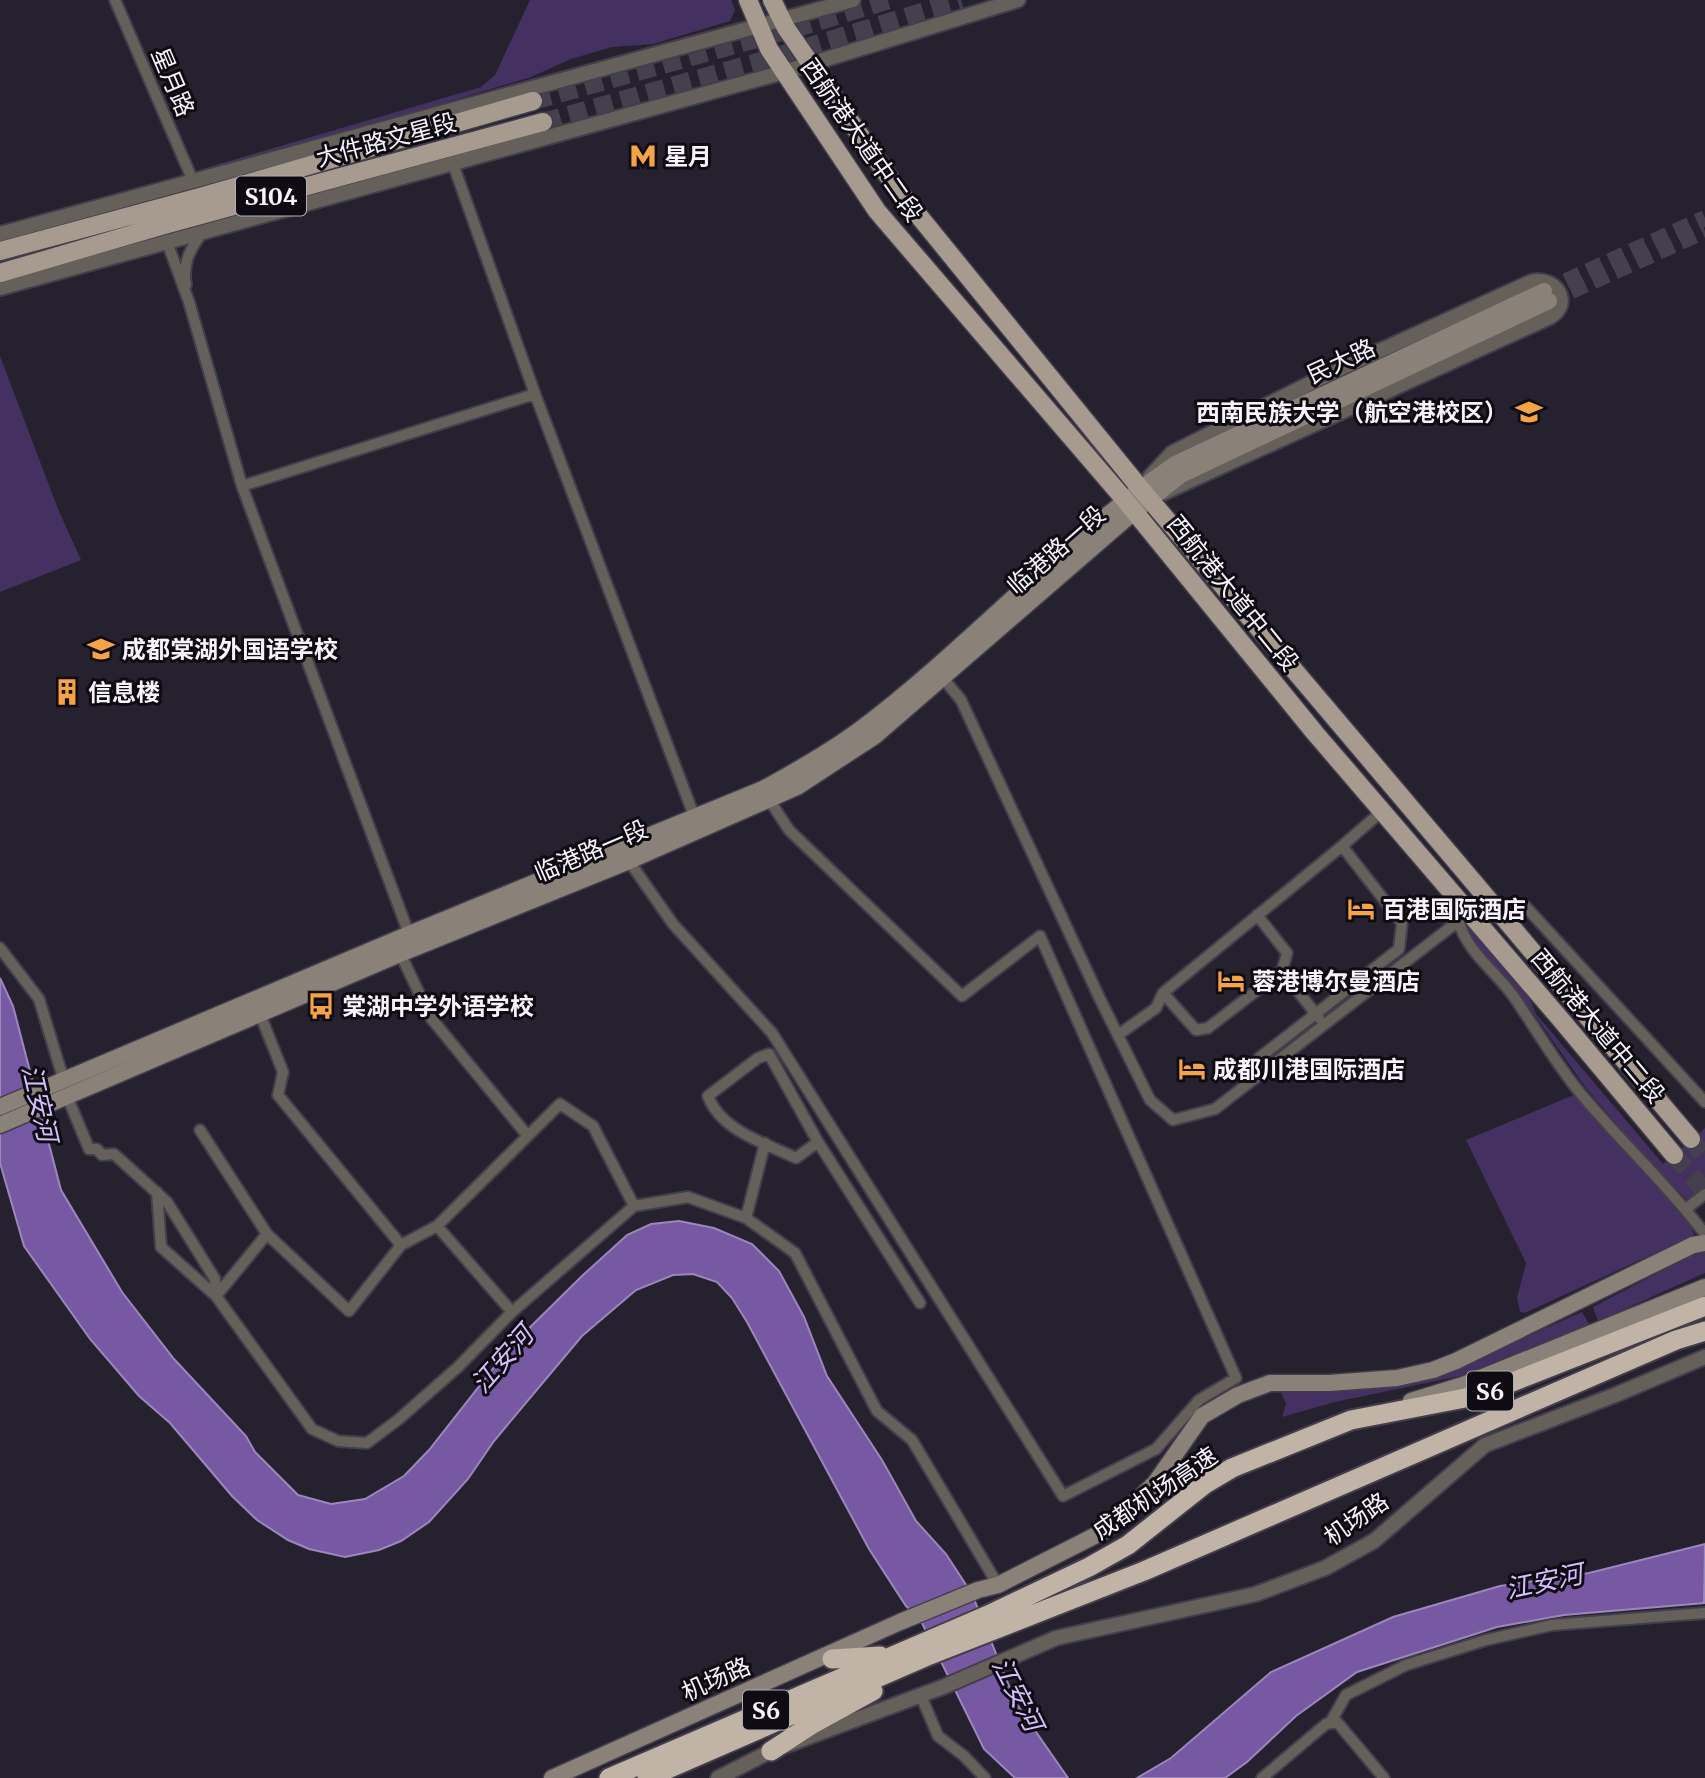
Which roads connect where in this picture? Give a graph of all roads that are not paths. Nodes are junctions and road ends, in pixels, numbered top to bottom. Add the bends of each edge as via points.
1 (115, 0) edge
2 (748, 0) edge
3 (772, 0) edge
4 (853, 0) edge
5 (1018, 0) edge
6 (781, 20) junction
7 (759, 26) junction
8 (810, 64) junction
9 (784, 72) junction
10 (533, 101) tunnel mouth
11 (543, 122) tunnel mouth
12 (453, 164) junction
13 (193, 181) junction
14 (202, 233) junction
15 (0, 234) edge
16 (167, 242) junction
17 (0, 251) edge
18 (0, 273) edge
19 (0, 288) edge
20 (1546, 296) tunnel mouth
21 (189, 302) junction
22 (535, 394) junction
23 (243, 486) junction
24 (1144, 494) junction
25 (1130, 505) junction
26 (939, 673) junction
27 (770, 801) junction
28 (1381, 811) junction
29 (697, 823) junction
30 (1342, 846) junction
31 (629, 861) junction
32 (1497, 912) junction
33 (1257, 915) junction
34 (1464, 917) junction
35 (401, 943) junction
36 (0, 948) edge
37 (1282, 971) junction
38 (1163, 993) junction
39 (257, 1007) junction
40 (1316, 1014) junction
41 (1325, 1025) junction
42 (1118, 1035) junction
43 (1267, 1069) junction
44 (65, 1088) junction
45 (46, 1097) junction
46 (1705, 1102) edge
47 (0, 1107) edge
48 (0, 1125) edge
49 (200, 1130) dead end
50 (527, 1135) junction
51 (1691, 1139) tunnel mouth
52 (818, 1142) junction
53 (765, 1143) junction
54 (1674, 1155) tunnel mouth
55 (157, 1192) junction
56 (1705, 1194) edge
57 (634, 1206) junction
58 (1686, 1209) junction
59 (746, 1218) junction
60 (437, 1226) junction
61 (267, 1234) junction
62 (1705, 1234) edge
63 (1705, 1244) edge
64 (401, 1245) junction
65 (1705, 1287) edge
66 (215, 1296) junction
67 (920, 1303) dead end
68 (1705, 1306) edge
69 (512, 1311) junction
70 (1705, 1324) edge
71 (1705, 1331) edge
72 (1676, 1340) junction
73 (1705, 1357) edge
74 (1351, 1420) junction
75 (998, 1585) junction
76 (1705, 1614) edge
77 (991, 1623) junction
78 (869, 1636) junction
79 (904, 1659) junction
80 (832, 1660) junction
81 (732, 1696) junction
82 (920, 1696) junction
83 (1330, 1723) junction
84 (772, 1751) junction
85 (552, 1778) edge
86 (609, 1778) edge
87 (647, 1778) edge
88 (718, 1778) edge
89 (985, 1778) edge
90 (1262, 1778) edge
91 (1384, 1778) edge

1 - 13 street, 星月路
2 - 7 main road, 西航港大道中二段
3 - 6 main road
4 - 6 street
5 - 8 street
6 - 7 street
6 - 8 main road
7 - 9 main road, 西航港大道中二段
7 - 13 street
8 - 9 street
8 - 24 main road via 897,188
9 - 12 street
9 - 25 main road, 西航港大道中二段 via 877,211
10 - 17 main road, 大件路文星段 / S104
11 - 18 main road, 大件路文星段 / S104
12 - 14 street
12 - 22 street
13 - 15 street
14 - 16 street
14 - 21 street via 187,258 184,275
16 - 19 street
16 - 21 street
20 - 24 main road, 民大路
21 - 23 street
22 - 23 street
22 - 29 street
23 - 35 street
24 - 24 street via 1550,317 1560,307 1559,294 1546,280 1531,282 1333,372 1172,453
24 - 25 main road, 民大路
24 - 32 main road
25 - 26 main road, 临港路一段
25 - 28 main road, 西航港大道中二段
26 - 27 main road, 临港路一段 via 857,749
26 - 29 main road, 临港路一段 via 809,764
26 - 42 street via 961,701
27 - 29 main road, 临港路一段
27 - 31 street via 789,830 962,996 1040,936 1236,1378 1199,1400 1156,1449 1063,1496 772,1033 673,924
28 - 30 street
28 - 34 main road, 西航港大道中二段
29 - 31 main road, 临港路一段
29 - 35 main road, 临港路一段
30 - 33 street
30 - 40 street via 1402,923 1399,949
31 - 35 main road, 临港路一段
32 - 46 street via 1526,907
32 - 51 main road
33 - 37 street via 1287,953
33 - 38 street
34 - 41 street
34 - 54 main road, 西航港大道中二段
34 - 58 street via 1464,939 1513,996 1581,1094
35 - 39 main road, 临港路一段
35 - 50 street via 431,1018
36 - 44 street via 39,999
37 - 38 street via 1208,1028 1196,1030
37 - 40 street
38 - 42 street via 1156,1008
39 - 44 main road, 临港路一段
39 - 64 street via 283,1072 278,1095
40 - 41 street
40 - 43 street via 1259,1058
41 - 43 street
42 - 43 street via 1150,1100 1173,1120 1215,1109
44 - 45 main road, 临港路一段
44 - 55 street via 89,1149 114,1154
45 - 47 main road, 临港路一段
45 - 48 main road, 临港路一段
49 - 61 street
50 - 57 street via 560,1104 593,1126
50 - 60 street
52 - 53 street via 796,1158
52 - 53 street via 769,1054 708,1096 713,1110 737,1130
52 - 67 street
53 - 59 street
55 - 66 street via 215,1279
55 - 66 street via 161,1247
56 - 58 street
57 - 59 street via 688,1197
57 - 69 street
58 - 62 street
59 - 75 street via 795,1253 877,1411 912,1440
60 - 64 street
60 - 69 street
61 - 64 street via 349,1311
61 - 66 street
63 - 75 main road, 机场路 via 1693,1245 1433,1370 1398,1378 1270,1383 1238,1395 1202,1416 1155,1483 1106,1530
65 - 74 main road via 1462,1385
66 - 69 street via 312,1429 338,1441 367,1443 458,1367
68 - 74 highway, 成都机场高速 / S6 via 1487,1392
70 - 72 main road
71 - 72 highway, 成都机场高速 / S6
72 - 77 highway, 成都机场高速 / S6 via 1144,1571
73 - 82 street, 机场路 via 1485,1445 1374,1541 1325,1568 1256,1594 1056,1638
74 - 77 highway, 成都机场高速 / S6 via 1232,1468 1128,1545
75 - 78 main road, 机场路
76 - 83 street via 1552,1625 1486,1640 1406,1665 1346,1695
77 - 79 highway, 成都机场高速 / S6
78 - 80 main road
78 - 81 main road, 机场路
79 - 80 highway
79 - 84 highway via 864,1696
79 - 86 highway, 成都机场高速 / S6
79 - 87 highway, 成都机场高速 / S6
80 - 81 main road via 761,1690
81 - 85 main road, 机场路
82 - 84 street
82 - 89 street via 938,1736
83 - 90 street
83 - 91 street via 1337,1722
84 - 88 street

